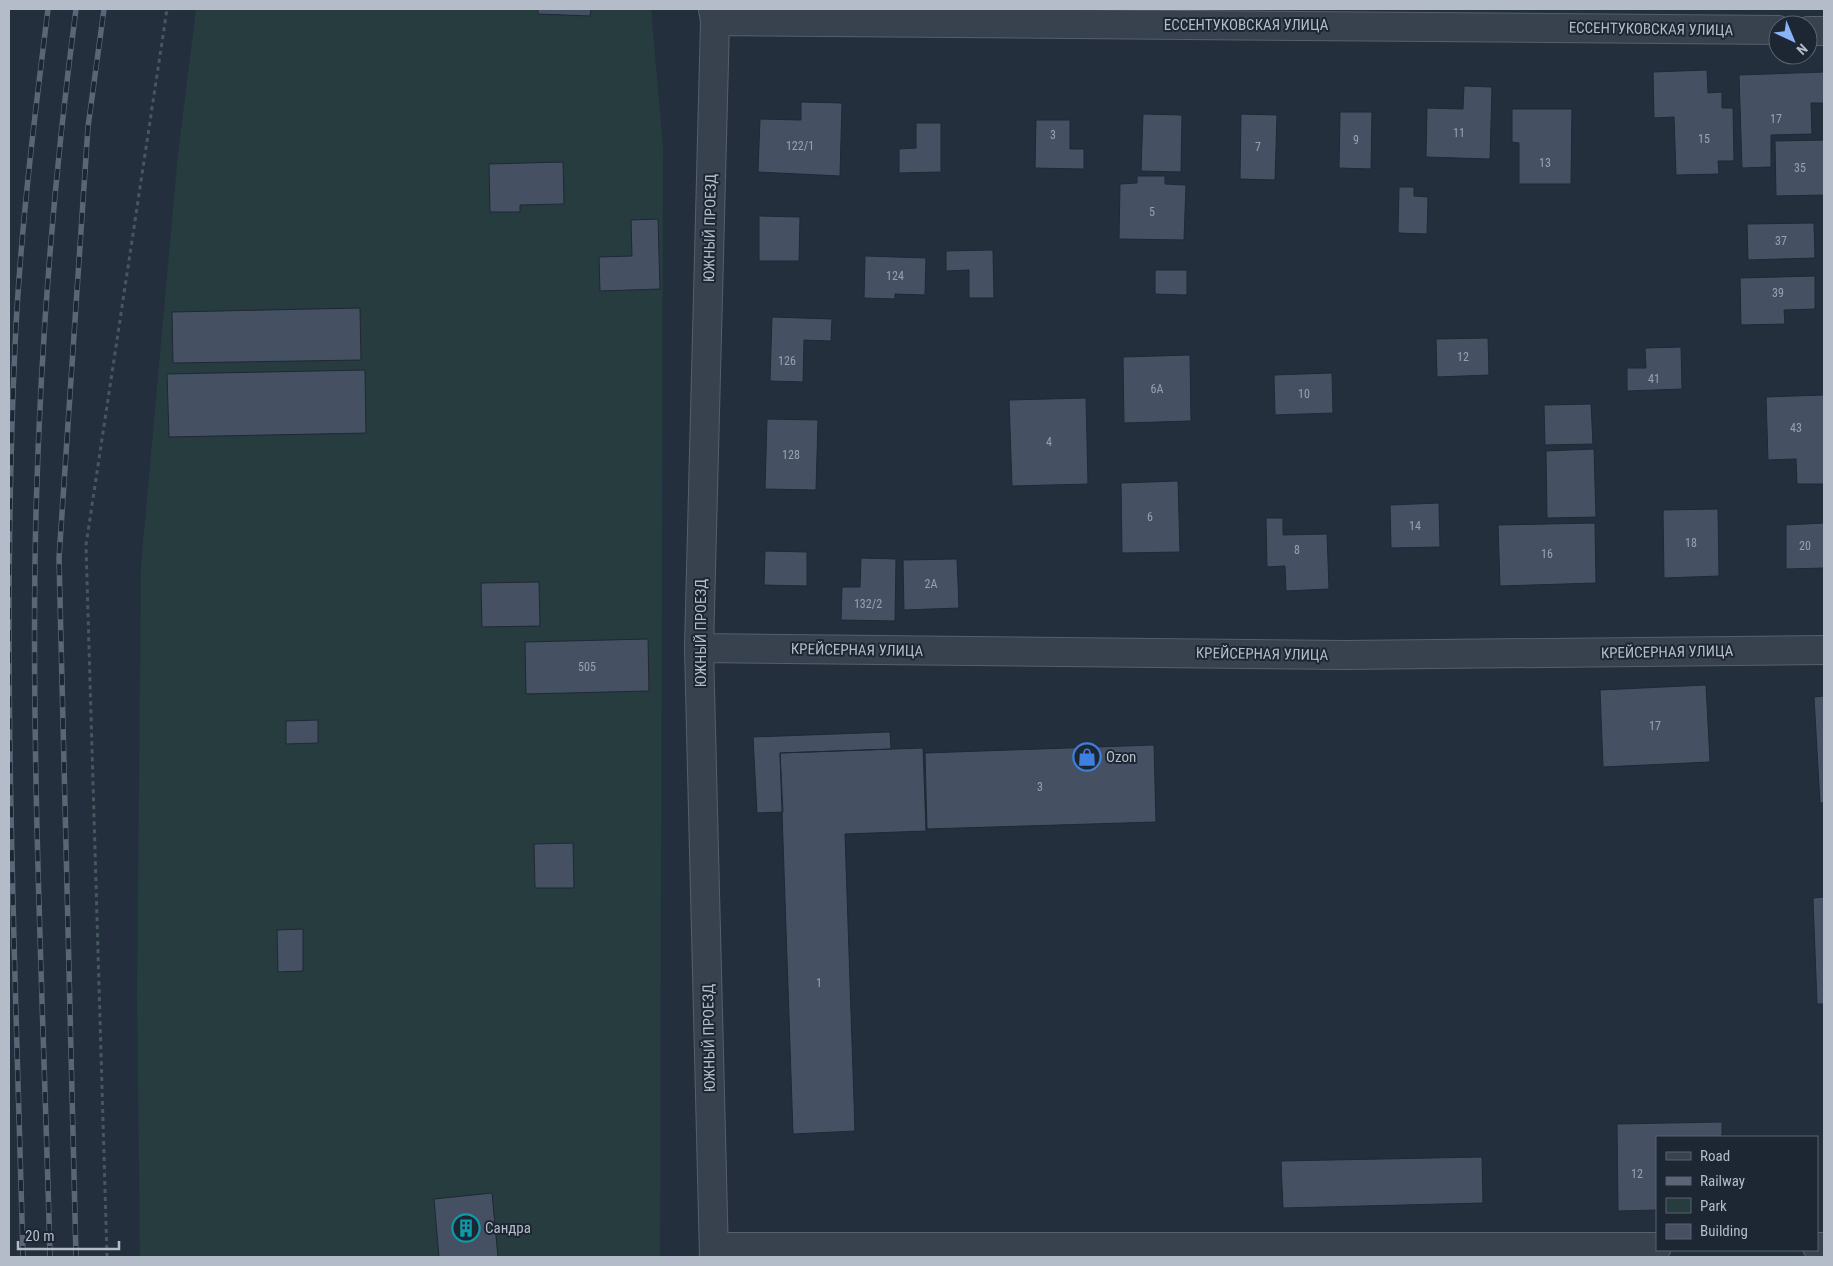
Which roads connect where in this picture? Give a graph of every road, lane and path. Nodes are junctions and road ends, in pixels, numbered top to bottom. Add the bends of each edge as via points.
1 (167, 9) edge
2 (714, 15) edge
3 (1516, 18) edge
4 (1768, 30) edge
5 (699, 648) junction
6 (1824, 650) edge
7 (1656, 1247) edge
8 (714, 1252) edge
9 (107, 1257) edge

1 - 9 path via 86,546
2 - 3 street, ЕССЕНТУКОВСКАЯ УЛИЦА
2 - 5 street, ЮЖНЫЙ ПРОЕЗД
3 - 4 street, ЕССЕНТУКОВСКАЯ УЛИЦА
5 - 6 street, КРЕЙСЕРНАЯ УЛИЦА via 1345,655
5 - 8 street, ЮЖНЫЙ ПРОЕЗД
7 - 8 street

